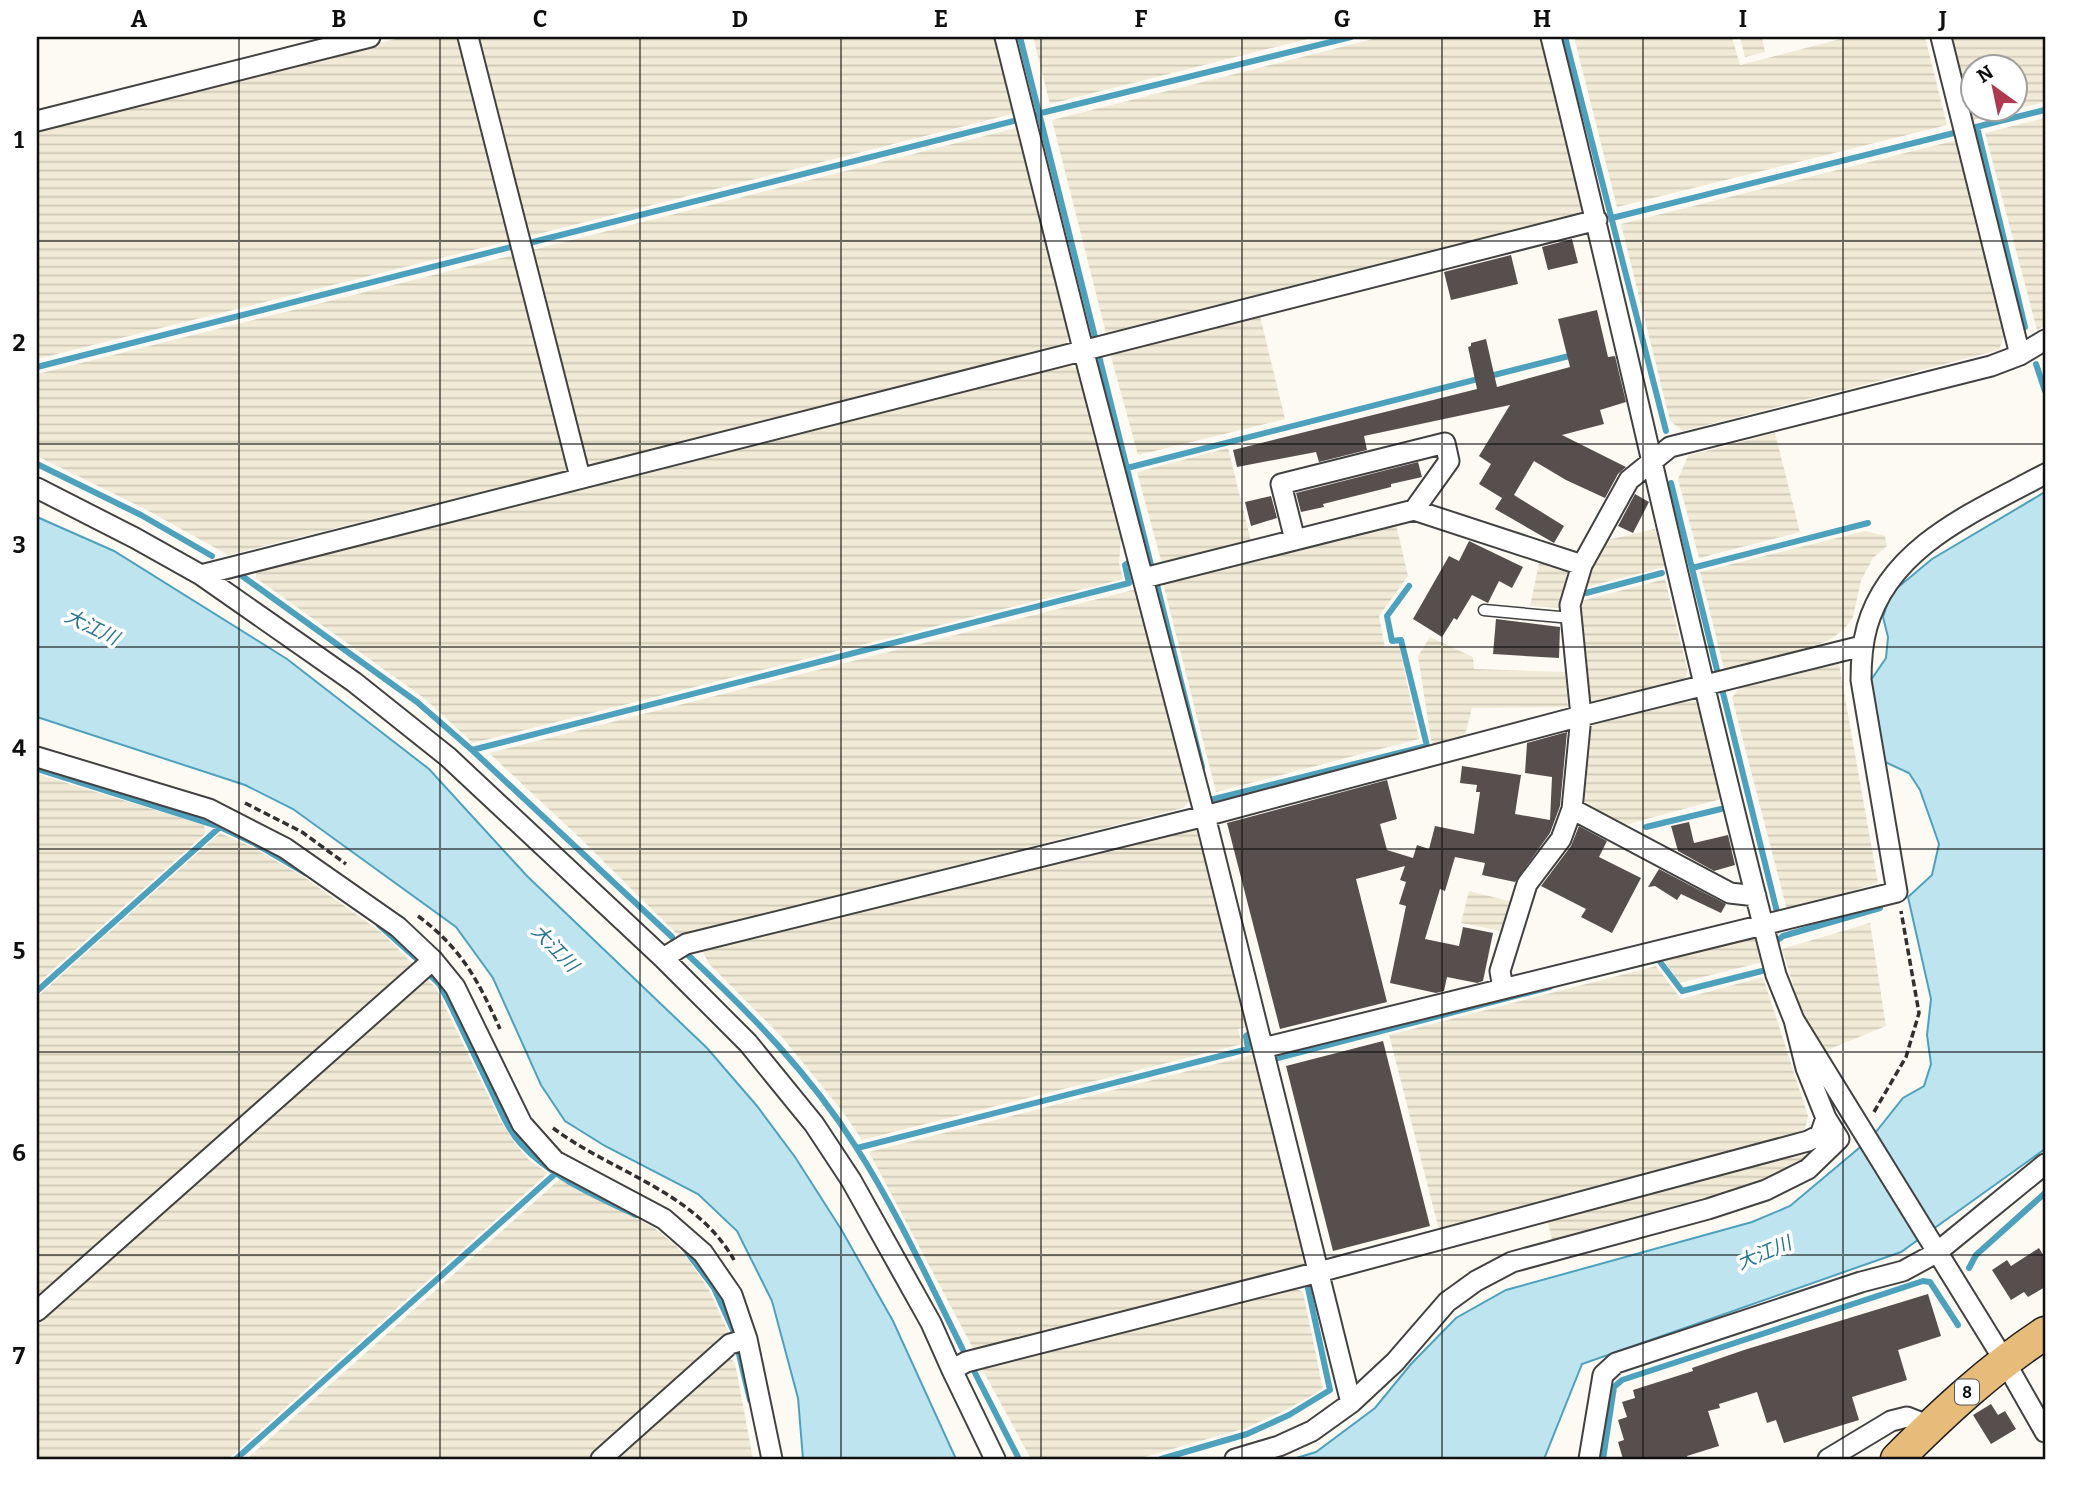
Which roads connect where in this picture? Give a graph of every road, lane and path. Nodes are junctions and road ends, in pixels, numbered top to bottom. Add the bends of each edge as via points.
1 (370, 37) edge
2 (468, 37) edge
3 (1005, 37) edge
4 (1551, 37) edge
5 (1941, 37) edge
6 (37, 121) edge
7 (1597, 220) junction
8 (2045, 340) edge
9 (1083, 349) junction
10 (2020, 355) junction
11 (1653, 461) junction
12 (2045, 474) edge
13 (580, 477) junction
14 (37, 488) edge
15 (1414, 510) junction
16 (1295, 540) junction
17 (1582, 565) junction
18 (201, 575) junction
19 (1144, 578) junction
20 (1484, 610) dead end
21 (1571, 618) junction
22 (1862, 646) junction
23 (1704, 685) junction
24 (1581, 716) junction
25 (37, 757) edge
26 (1572, 809) junction
27 (1205, 816) junction
28 (1897, 892) junction
29 (1756, 897) junction
30 (1763, 925) junction
31 (663, 958) junction
32 (433, 960) junction
33 (1503, 988) junction
34 (1794, 1020) junction
35 (1263, 1048) junction
36 (1873, 1113) dead end
37 (1826, 1118) junction
38 (2045, 1164) edge
39 (1933, 1248) junction
40 (1319, 1272) junction
41 (37, 1311) edge
42 (2045, 1333) edge
43 (747, 1339) junction
44 (2004, 1360) junction
45 (952, 1370) junction
46 (1352, 1403) junction
47 (1930, 1426) junction
48 (2045, 1432) edge
49 (601, 1459) edge
50 (772, 1459) edge
51 (995, 1459) edge
52 (1235, 1459) edge
53 (1589, 1459) edge
54 (1828, 1459) edge
55 (1897, 1459) edge

1 - 6 street
2 - 13 street
3 - 9 street
4 - 7 street
5 - 10 street
7 - 9 street
7 - 11 street
8 - 10 street
9 - 13 street
9 - 19 street
10 - 11 street via 1670,447
11 - 17 street via 1629,480
11 - 23 street
12 - 22 street via 1947,528 1900,566 1875,605
13 - 18 street
14 - 18 street
15 - 16 street
15 - 16 street via 1449,461 1445,443 1281,484
15 - 17 street
16 - 19 street
17 - 21 street via 1570,605
18 - 31 street via 354,682 448,757
19 - 27 street
20 - 21 lane
21 - 24 street
22 - 23 street
22 - 28 street via 1861,680
23 - 24 street
23 - 29 street
24 - 26 street
24 - 27 street
25 - 32 street via 209,809 285,848 398,927
26 - 29 street via 1730,893
26 - 33 street via 1561,839 1527,884 1500,971
27 - 31 street via 686,944
27 - 35 street
28 - 30 street
28 - 36 path via 1919,1013 1906,1058
29 - 30 street
30 - 33 street
30 - 34 street
31 - 45 street via 748,1043 814,1124 858,1192
32 - 41 street
32 - 43 street via 455,987 522,1124 555,1161 664,1219 703,1253 732,1295
33 - 35 street
34 - 37 street via 1805,1068
34 - 39 street
35 - 40 street
37 - 40 street via 1820,1135 1808,1141
37 - 46 street via 1839,1139 1808,1169 1766,1190 1512,1262 1476,1281 1447,1302
38 - 39 street
39 - 44 street
39 - 53 street via 1903,1271 1616,1363 1603,1375
40 - 45 street via 966,1362
40 - 46 street
42 - 44 main road, 8
43 - 49 street via 730,1344
43 - 50 street
44 - 47 main road, 8
44 - 48 street
45 - 51 street
46 - 52 street via 1312,1431
47 - 54 street via 1907,1417 1891,1421
47 - 55 main road, 8

